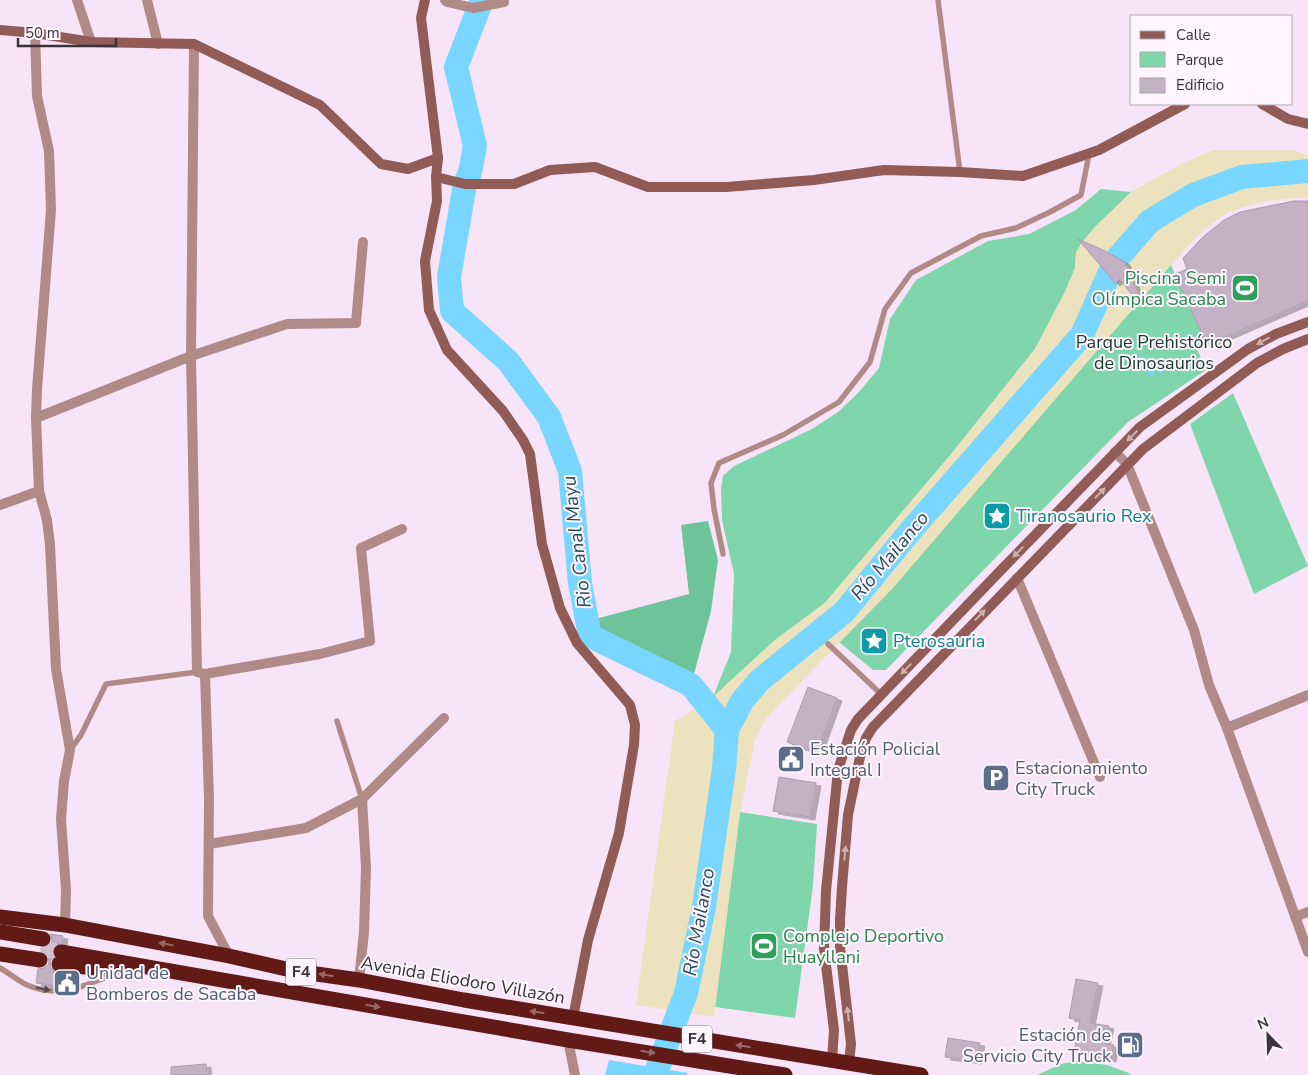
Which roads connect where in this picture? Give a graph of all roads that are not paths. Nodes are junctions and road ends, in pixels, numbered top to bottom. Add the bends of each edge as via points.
1 (77, 0) edge
2 (147, 0) edge
3 (425, 0) edge
4 (445, 0) edge
5 (504, 0) edge
6 (938, 0) edge
7 (0, 30) edge
8 (35, 33) junction
9 (91, 42) junction
10 (158, 44) junction
11 (194, 44) junction
12 (1183, 105) edge
13 (1264, 105) edge
14 (1308, 124) edge
15 (1089, 154) junction
16 (438, 158) junction
17 (960, 172) junction
18 (436, 177) junction
19 (363, 242) dead end
20 (1308, 322) edge
21 (1308, 339) edge
22 (191, 356) junction
23 (1219, 371) junction
24 (1227, 386) junction
25 (36, 418) junction
26 (1115, 452) junction
27 (1127, 464) junction
28 (39, 491) junction
29 (0, 505) edge
30 (402, 529) dead end
31 (723, 554) dead end
32 (1017, 578) junction
33 (828, 644) dead end
34 (201, 673) junction
35 (882, 695) junction
36 (1308, 695) edge
37 (894, 704) junction
38 (444, 718) dead end
39 (337, 721) dead end
40 (1227, 728) junction
41 (70, 750) junction
42 (839, 766) junction
43 (857, 770) junction
44 (1100, 776) dead end
45 (362, 799) junction
46 (209, 844) junction
47 (1308, 912) edge
48 (0, 916) edge
49 (1296, 917) junction
50 (65, 925) junction
51 (0, 932) edge
52 (0, 942) edge
53 (41, 949) junction
54 (1308, 952) edge
55 (0, 954) edge
56 (229, 956) junction
57 (0, 968) edge
58 (120, 972) junction
59 (359, 980) junction
60 (291, 992) junction
61 (574, 1018) junction
62 (568, 1040) junction
63 (832, 1061) junction
64 (849, 1063) junction
65 (574, 1075) edge
66 (785, 1075) edge
67 (921, 1075) edge

1 - 9 street
2 - 10 street
3 - 16 street via 420,18
4 - 5 street via 473,8
6 - 17 lane
7 - 8 street
8 - 9 street
8 - 25 street via 36,96 49,151 51,210
9 - 10 street
10 - 11 street
11 - 16 street via 320,105 381,164 408,169
11 - 22 street
12 - 15 street
13 - 14 street
15 - 17 street via 1023,176
15 - 31 lane via 1081,195 1016,228 981,236 911,273 885,309 870,362 840,402 783,435 718,463 711,483
16 - 18 street
17 - 18 street via 884,170 814,180 648,187 596,167 550,170 514,184 465,184
18 - 61 street via 437,201 425,261 429,310 446,350 503,411 530,454 542,544 560,608 577,643 630,705 635,725 619,833 588,940
19 - 22 street via 356,323 287,324
20 -> 23 street via 1276,334
21 - 24 street via 1258,363
22 - 25 street
22 - 34 street
23 - 24 street
23 -> 26 street via 1140,427
24 - 27 street
25 - 28 street
26 - 27 street
26 -> 35 street
32 -> 27 street
27 - 40 street via 1194,630 1209,685
28 - 29 street
28 - 41 street via 48,528 56,669
30 - 34 street via 361,548 370,641 320,654
37 -> 32 street
32 - 44 street
33 - 35 lane
34 - 41 lane via 106,684
34 - 46 street
35 - 37 street
35 - 42 street via 850,730
36 - 40 street
37 - 43 street via 866,738
38 - 45 street
39 - 45 lane
40 - 49 street
41 - 50 street via 61,819
42 - 43 street
42 - 63 street via 826,891 824,949 834,1030
64 -> 43 street via 851,1044 840,920 848,816
45 - 46 street via 306,828
45 - 59 street via 366,877
46 - 56 street via 208,916
47 - 49 street
48 - 50 highway, Avenida Eliodoro Villazón / F4
49 - 54 street
56 -> 50 highway, Avenida Eliodoro Villazón / F4
51 - 53 highway
52 - 53 highway
53 - 55 highway
59 -> 56 highway, Avenida Eliodoro Villazón / F4 via 295,971
57 -> 58 lane via 24,984 55,992 67,991
58 - 60 highway, F4
58 - 60 highway, F4 via 61,953
61 -> 59 highway, Avenida Eliodoro Villazón / F4
60 -> 62 highway, F4
63 -> 61 highway, Avenida Eliodoro Villazón / F4
62 - 65 street
62 -> 66 highway, F4
63 - 64 highway, Avenida Eliodoro Villazón / F4
64 - 67 highway, Avenida Eliodoro Villazón / F4

